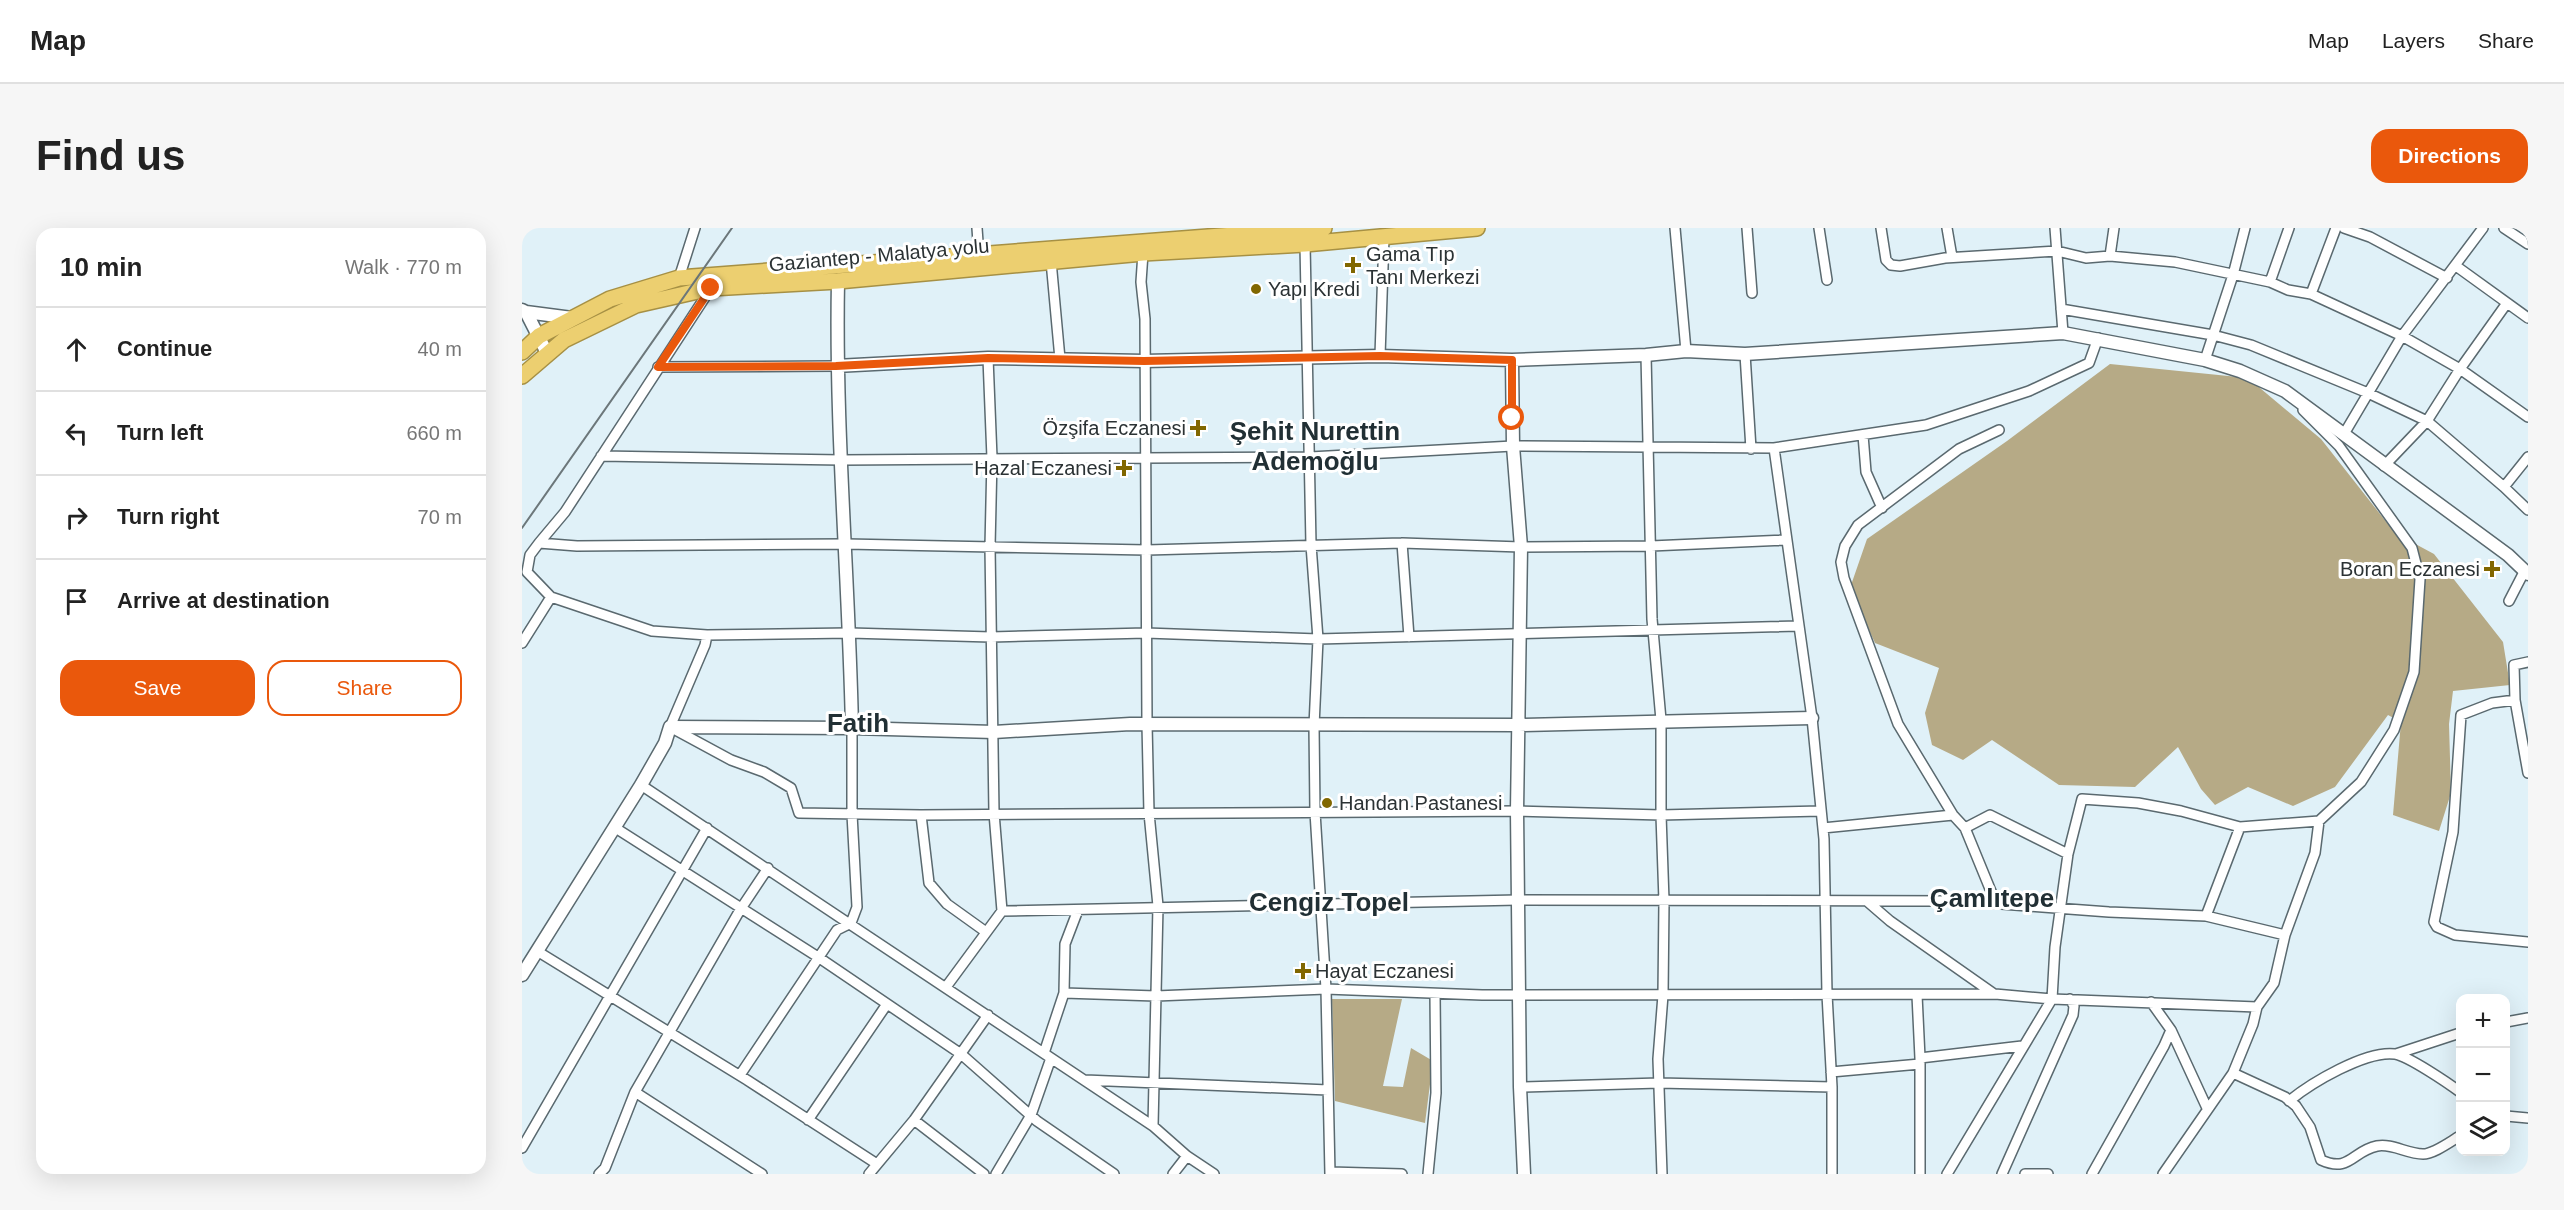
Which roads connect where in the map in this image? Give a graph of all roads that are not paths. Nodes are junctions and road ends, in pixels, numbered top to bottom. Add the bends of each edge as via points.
1 (695, 228) edge
2 (977, 228) edge
3 (1324, 228) edge
4 (1477, 228) edge
5 (1674, 228) edge
6 (1747, 228) edge
7 (1819, 228) edge
8 (1881, 228) edge
9 (1947, 228) edge
10 (2055, 228) edge
11 (2114, 228) edge
12 (2245, 228) edge
13 (2289, 228) edge
14 (2336, 228) edge
15 (2344, 228) edge
16 (2483, 228) edge
17 (2504, 228) edge
18 (1295, 229) edge
19 (1384, 237) junction
20 (1305, 244) junction
21 (2528, 244) edge
22 (2057, 251) junction
23 (1143, 253) junction
24 (979, 256) junction
25 (2110, 256) junction
26 (1952, 257) junction
27 (1051, 261) junction
28 (2456, 266) junction
29 (2234, 275) junction
30 (679, 278) junction
31 (2447, 278) junction
32 (1827, 280) dead end
33 (838, 281) junction
34 (2270, 282) junction
35 (711, 288) junction
36 (1752, 293) dead end
37 (2311, 294) junction
38 (2507, 303) junction
39 (2061, 309) junction
40 (524, 311) edge
41 (573, 318) junction
42 (2528, 318) edge
43 (2063, 333) junction
44 (2213, 335) junction
45 (539, 336) junction
46 (2402, 336) junction
47 (2098, 338) junction
48 (1686, 351) junction
49 (522, 352) edge
50 (548, 353) junction
51 (1745, 354) junction
52 (1646, 355) junction
53 (1380, 356) junction
54 (988, 358) junction
55 (1306, 358) junction
56 (1060, 359) junction
57 (1512, 360) junction
58 (2205, 360) junction
59 (1144, 361) junction
60 (836, 366) junction
61 (658, 367) junction
62 (2460, 369) junction
63 (522, 376) edge
64 (2285, 391) junction
65 (2368, 393) junction
66 (2528, 417) edge
67 (2427, 421) junction
68 (1999, 430) dead end
69 (2344, 434) junction
70 (1863, 435) junction
71 (1513, 446) junction
72 (1774, 448) junction
73 (1647, 449) junction
74 (1751, 449) junction
75 (601, 456) junction
76 (1310, 457) junction
77 (2528, 457) edge
78 (992, 458) junction
79 (1144, 458) junction
80 (842, 460) junction
81 (2384, 466) junction
82 (2504, 487) junction
83 (1882, 508) junction
84 (2528, 510) edge
85 (1785, 540) junction
86 (539, 543) junction
87 (1402, 543) junction
88 (846, 544) junction
89 (1311, 545) junction
90 (1651, 546) junction
91 (990, 547) junction
92 (1521, 548) junction
93 (1147, 550) junction
94 (2526, 573) edge
95 (551, 597) junction
96 (2509, 602) dead end
97 (1799, 626) junction
98 (1654, 630) junction
99 (850, 633) junction
100 (1146, 633) junction
101 (707, 634) junction
102 (1520, 635) junction
103 (991, 637) junction
104 (1409, 637) junction
105 (1318, 639) junction
106 (522, 643) edge
107 (2528, 662) edge
108 (2515, 700) junction
109 (1812, 718) junction
110 (1661, 720) junction
111 (1147, 724) junction
112 (1520, 725) junction
113 (1314, 726) junction
114 (670, 727) junction
115 (852, 728) junction
116 (994, 732) junction
117 (2528, 773) edge
118 (641, 785) junction
119 (1517, 811) junction
120 (1821, 811) junction
121 (1315, 812) junction
122 (994, 813) junction
123 (1149, 813) junction
124 (852, 814) junction
125 (921, 815) junction
126 (1661, 815) junction
127 (1953, 815) junction
128 (2319, 821) junction
129 (614, 827) junction
130 (2240, 827) junction
131 (707, 828) junction
132 (1823, 828) junction
133 (1965, 828) junction
134 (2068, 854) junction
135 (768, 868) junction
136 (682, 871) junction
137 (1518, 900) junction
138 (1664, 901) junction
139 (1826, 901) junction
140 (1868, 902) junction
141 (1995, 902) junction
142 (1321, 903) junction
143 (1158, 906) junction
144 (2060, 908) junction
145 (740, 910) junction
146 (1078, 910) junction
147 (1002, 911) junction
148 (2206, 916) junction
149 (851, 923) junction
150 (986, 932) junction
151 (2285, 935) junction
152 (2528, 942) edge
153 (537, 951) junction
154 (818, 957) junction
155 (522, 975) edge
156 (946, 987) junction
157 (1326, 989) junction
158 (1064, 993) junction
159 (1434, 994) junction
160 (1827, 994) junction
161 (1995, 994) junction
162 (1519, 995) junction
163 (1663, 995) junction
164 (1917, 995) junction
165 (1156, 996) junction
166 (610, 997) junction
167 (2052, 999) junction
168 (2070, 999) junction
169 (2151, 1002) junction
170 (886, 1004) junction
171 (2257, 1007) junction
172 (988, 1015) junction
173 (2528, 1018) edge
174 (2510, 1021) edge
175 (2171, 1029) junction
176 (669, 1032) junction
177 (2456, 1034) edge
178 (2022, 1046) junction
179 (961, 1054) junction
180 (2396, 1054) junction
181 (1048, 1055) junction
182 (1920, 1061) junction
183 (1832, 1072) junction
184 (2233, 1073) junction
185 (740, 1075) junction
186 (1085, 1080) junction
187 (1152, 1083) junction
188 (1659, 1083) junction
189 (1520, 1086) junction
190 (1832, 1088) junction
191 (1328, 1090) junction
192 (2456, 1090) edge
193 (635, 1092) junction
194 (2289, 1101) junction
195 (2207, 1108) junction
196 (1031, 1115) junction
197 (2510, 1116) edge
198 (2528, 1118) edge
199 (808, 1120) junction
200 (914, 1120) junction
201 (1153, 1126) junction
202 (2456, 1138) edge
203 (522, 1148) edge
204 (1187, 1156) junction
205 (877, 1164) junction
206 (602, 1171) edge
207 (1330, 1173) edge
208 (614, 1174) edge
209 (762, 1174) edge
210 (869, 1174) edge
211 (984, 1174) edge
212 (996, 1174) edge
213 (1114, 1174) edge
214 (1173, 1174) edge
215 (1214, 1174) edge
216 (1402, 1174) edge
217 (1428, 1174) edge
218 (1524, 1174) edge
219 (1662, 1174) edge
220 (1833, 1174) edge
221 (1920, 1174) edge
222 (1947, 1174) edge
223 (2002, 1174) edge
224 (2025, 1174) edge
225 (2037, 1174) edge
226 (2048, 1174) edge
227 (2092, 1174) edge
228 (2163, 1174) edge

1 - 30 street
2 - 24 street
3 - 18 highway, Gaziantep - Malatya yolu
4 - 19 highway, Gaziantep - Malatya yolu
5 - 48 street
6 - 36 street
7 - 32 street
8 - 26 street via 1886,260 1891,265
9 - 26 street
10 - 22 street
11 - 25 street
12 - 29 street
13 - 34 street
14 - 37 street
15 - 31 street via 2370,237
16 - 28 street
17 - 21 street
18 - 24 highway, Gaziantep - Malatya yolu
19 - 20 highway, Gaziantep - Malatya yolu
19 - 53 street
20 - 23 highway, Gaziantep - Malatya yolu
20 - 55 street
22 - 25 street via 2086,258
22 - 26 street
22 - 39 street
23 - 27 highway, Gaziantep - Malatya yolu
23 - 59 street
24 - 30 highway, Gaziantep - Malatya yolu
25 - 29 street via 2175,262
27 - 33 highway, Gaziantep - Malatya yolu
27 - 56 street
28 - 31 street
28 - 38 street
29 - 34 street
29 - 44 street
30 - 41 highway, Gaziantep - Malatya yolu via 610,299
31 - 46 street
33 - 35 highway, Gaziantep - Malatya yolu
33 - 60 street
34 - 37 street
35 - 50 highway, Gaziantep - Malatya yolu via 636,305 564,340
35 - 61 street
37 - 46 street
38 - 42 street
38 - 62 street
39 - 43 street
39 - 44 street
40 - 41 street
40 - 45 street
41 - 45 highway, Gaziantep - Malatya yolu
43 - 47 street
43 - 51 street
44 - 58 street
44 - 65 street via 2251,345
45 - 49 highway, Gaziantep - Malatya yolu
45 - 50 street
46 - 62 street
46 - 65 street
47 - 58 street
47 - 70 street via 2089,363 2030,391 1926,425
48 - 51 street
48 - 52 street
50 - 63 highway, Gaziantep - Malatya yolu
51 - 74 street
52 - 57 street
52 - 73 street
53 - 55 street
53 - 57 street
54 - 56 street
54 - 60 street
54 - 78 street
55 - 59 street
55 - 76 street
56 - 59 street
57 - 71 street
58 - 64 street
59 - 79 street
60 - 61 street
60 - 80 street
61 - 75 street
62 - 66 street
62 - 67 street
64 - 69 street
64 - 128 street via 2339,446 2412,548 2420,579 2414,672 2394,730 2361,782
65 - 67 street
65 - 69 street
67 - 81 street
67 - 82 street
68 - 83 street via 1959,449
69 - 81 street
70 - 72 street
70 - 83 street via 1866,472
71 - 73 street
71 - 76 street
71 - 92 street
72 - 74 street
72 - 85 street
73 - 74 street
73 - 90 street
75 - 80 street
75 - 86 street via 565,512
76 - 79 street
76 - 89 street
77 - 82 street
78 - 79 street
78 - 80 street
78 - 91 street
79 - 93 street
80 - 88 street
81 - 94 street via 2508,555
82 - 84 street
83 - 127 street via 1858,525 1845,546 1841,562 1844,578 1898,723
85 - 90 street
85 - 97 street
86 - 88 street
86 - 95 street via 530,555 527,572
87 - 89 street
87 - 92 street
87 - 104 street
88 - 91 street
88 - 99 street
89 - 93 street
89 - 105 street
90 - 92 street
90 - 98 street
91 - 93 street
91 - 103 street
92 - 102 street
93 - 100 street
94 - 96 street
95 - 101 street via 652,631
95 - 106 street
97 - 98 street
97 - 109 street
98 - 102 street
98 - 110 street
99 - 101 street
99 - 103 street
99 - 115 street
100 - 103 street
100 - 105 street
100 - 111 street
101 - 114 street
102 - 104 street
102 - 112 street
103 - 116 street
104 - 105 street
105 - 113 street
107 - 108 street via 2514,665
108 - 117 street
108 - 152 street via 2492,703 2461,715 2453,832 2434,922 2455,935
109 - 110 street
109 - 120 street
110 - 112 street
110 - 126 street
111 - 113 street
111 - 116 street
111 - 123 street
112 - 113 street
112 - 119 street
113 - 121 street
114 - 115 street
114 - 118 street
114 - 124 street via 791,788 799,813
115 - 116 street
115 - 124 street
116 - 122 street
118 - 129 street
118 - 131 street
119 - 121 street
119 - 126 street
119 - 137 street
120 - 126 street
120 - 132 street
121 - 123 street
121 - 142 street
122 - 123 street
122 - 125 street
122 - 147 street
123 - 143 street
124 - 125 street
124 - 149 street via 857,907
125 - 150 street via 929,883 948,904
126 - 138 street
127 - 132 street
127 - 133 street
128 - 130 street
128 - 151 street via 2315,853
129 - 136 street
129 - 153 street
130 - 134 street via 2160,807 2082,799
130 - 148 street
131 - 135 street
131 - 136 street
132 - 139 street
133 - 134 street via 1990,815
133 - 141 street
134 - 144 street
135 - 145 street
135 - 149 street
136 - 145 street
136 - 166 street
137 - 138 street
137 - 142 street
137 - 162 street
138 - 139 street
138 - 163 street
139 - 140 street
139 - 160 street
140 - 141 street
140 - 161 street
141 - 144 street
142 - 143 street
142 - 157 street
143 - 146 street
143 - 165 street
144 - 148 street
144 - 167 street
145 - 154 street
145 - 176 street
146 - 147 street
146 - 158 street via 1065,944
147 - 150 street
148 - 151 street
149 - 154 street via 837,930
149 - 156 street
150 - 156 street
151 - 171 street via 2274,983
153 - 155 street
153 - 166 street
154 - 170 street
154 - 185 street
156 - 172 street
157 - 159 street
157 - 165 street
157 - 191 street
158 - 165 street
158 - 181 street
159 - 162 street
159 - 217 street via 1436,1094
160 - 163 street
160 - 164 street
160 - 183 street
161 - 164 street
161 - 167 street
162 - 163 street
162 - 189 street
163 - 188 street
164 - 182 street
165 - 187 street
166 - 176 street
166 - 203 street
167 - 168 street
167 - 178 street
168 - 169 street
168 - 223 street via 2073,1015
169 - 171 street
169 - 175 street
170 - 179 street
170 - 199 street
171 - 184 street
172 - 179 street
172 - 181 street
173 - 174 street
175 - 195 street
175 - 227 street
176 - 185 street
176 - 193 street
177 - 180 street
178 - 182 street
178 - 222 street
179 - 196 street
179 - 200 street
180 - 192 street
180 - 194 street via 2378,1056 2332,1073 2307,1085
181 - 186 street
181 - 196 street
182 - 183 street
182 - 221 street
183 - 190 street
184 - 194 street
184 - 195 street
185 - 199 street
186 - 187 street
186 - 201 street
187 - 191 street
187 - 201 street
188 - 189 street
188 - 190 street
188 - 219 street
189 - 218 street
190 - 220 street
191 - 207 street
193 - 206 street
193 - 209 street
194 - 202 street via 2310,1127 2322,1160 2333,1165 2343,1165 2374,1147 2384,1145 2424,1154
195 - 228 street
196 - 212 street
196 - 213 street
197 - 198 street
199 - 205 street
200 - 205 street
200 - 211 street
201 - 204 street
204 - 214 street
204 - 215 street
205 - 210 street
206 - 208 street
207 - 216 street
224 - 225 street
225 - 226 street

